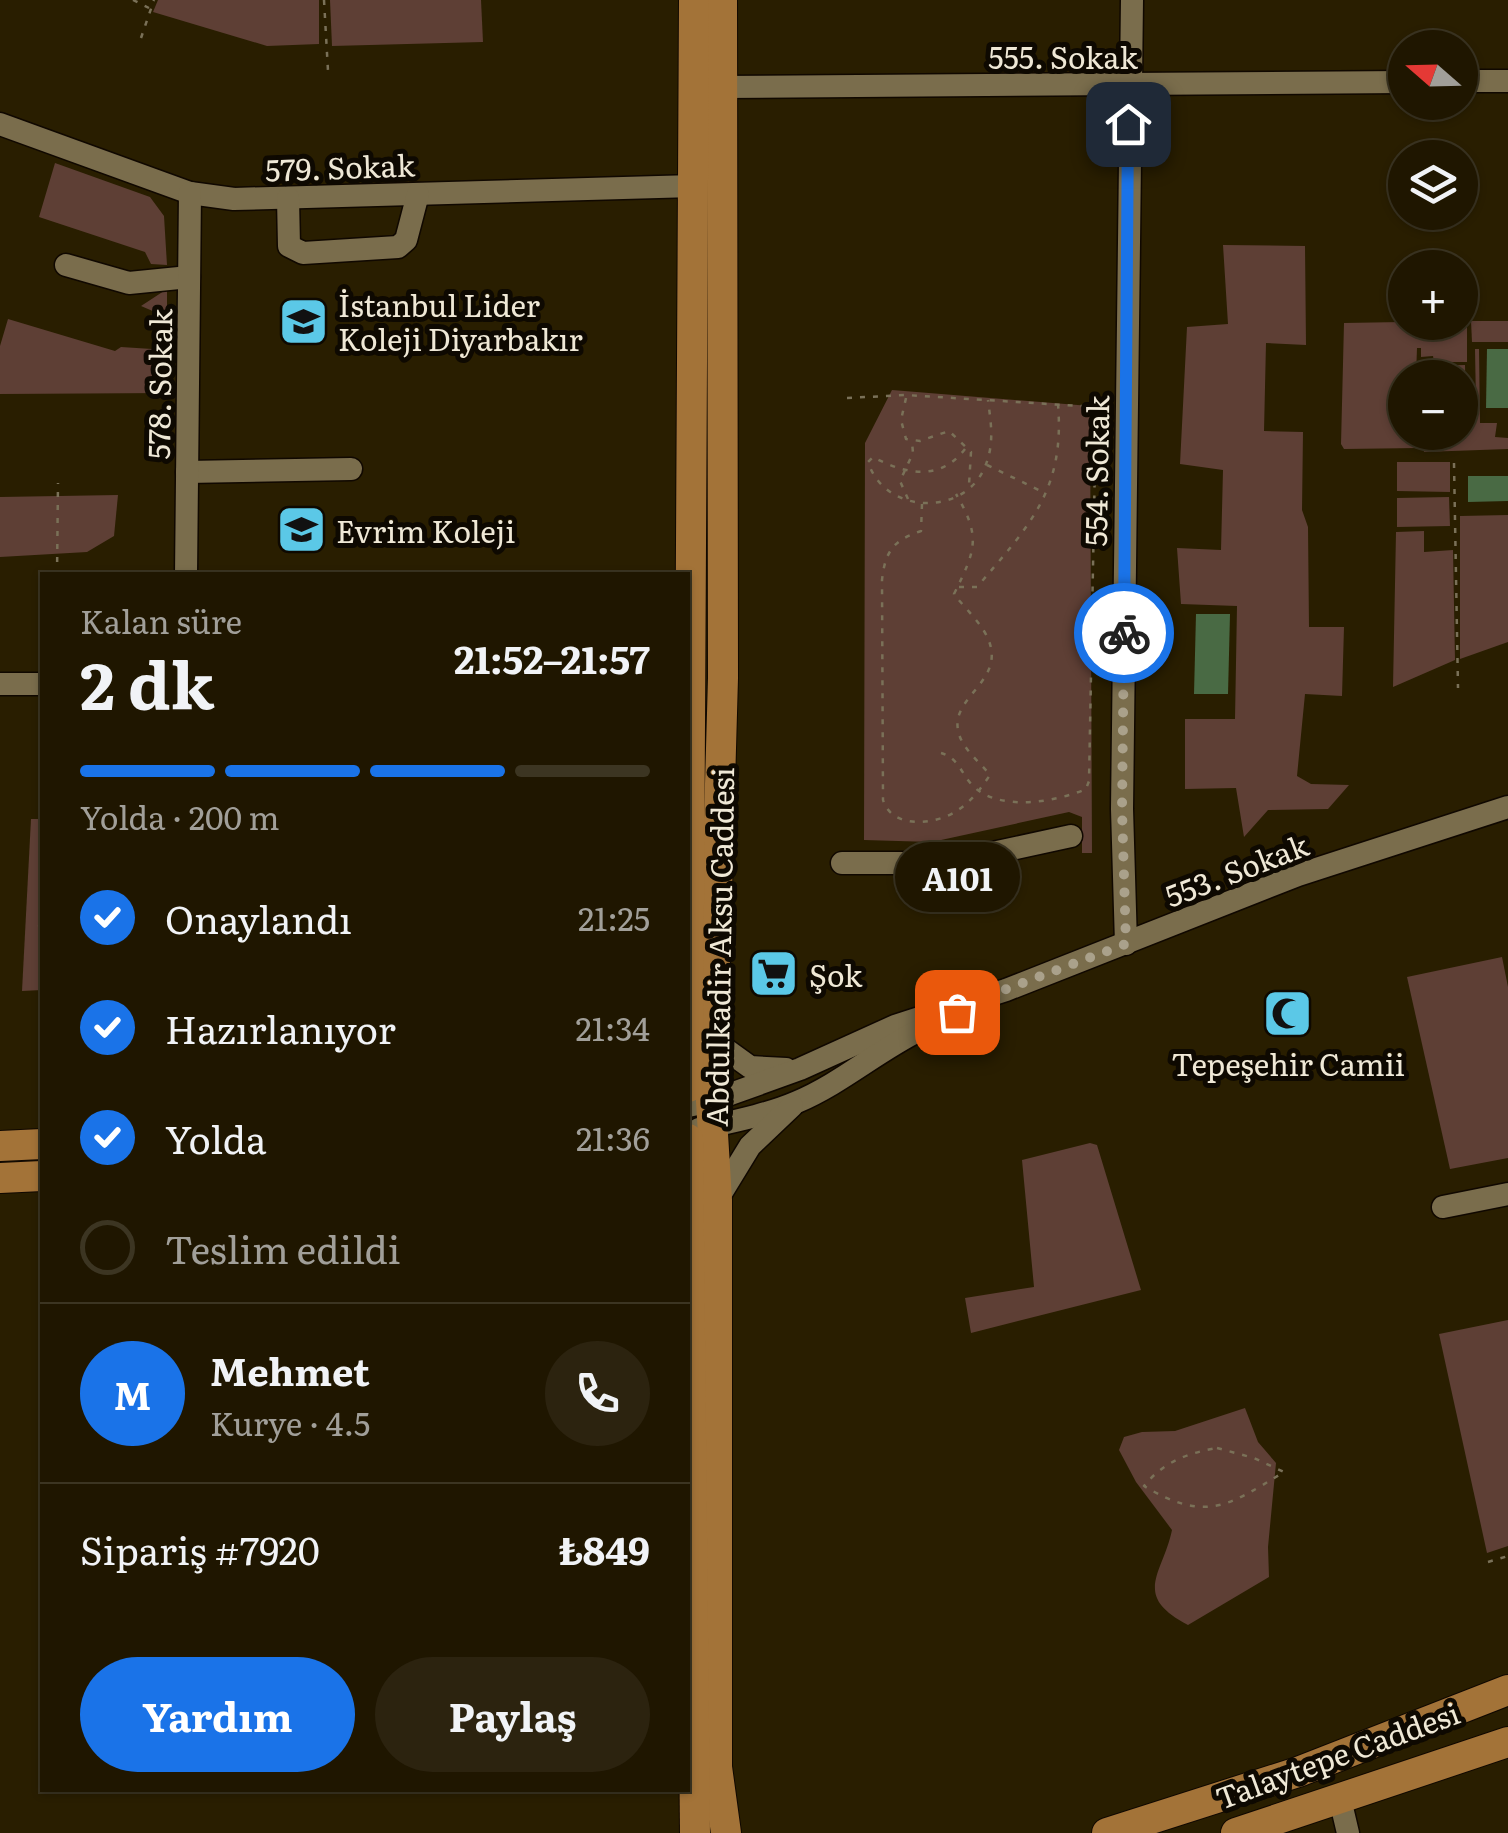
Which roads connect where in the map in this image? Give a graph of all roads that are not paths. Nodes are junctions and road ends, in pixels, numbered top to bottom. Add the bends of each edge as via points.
1 (694, 0) edge
2 (722, 0) edge
3 (1132, 0) edge
4 (1478, 81) edge
5 (1508, 81) edge
6 (1388, 82) edge
7 (721, 86) junction
8 (1129, 86) junction
9 (0, 124) edge
10 (694, 186) junction
11 (190, 193) junction
12 (418, 194) junction
13 (288, 198) junction
14 (66, 264) dead end
15 (189, 276) junction
16 (351, 469) dead end
17 (187, 472) junction
18 (186, 572) edge
19 (690, 674) edge
20 (0, 684) edge
21 (40, 684) edge
22 (1508, 807) edge
23 (1072, 836) dead end
24 (842, 864) dead end
25 (1126, 944) junction
26 (988, 996) junction
27 (714, 1041) junction
28 (800, 1069) junction
29 (795, 1103) junction
30 (696, 1115) edge
31 (40, 1144) edge
32 (0, 1146) edge
33 (40, 1176) edge
34 (0, 1178) edge
35 (1508, 1194) edge
36 (717, 1200) junction
37 (1444, 1208) dead end
38 (1508, 1690) edge
39 (1508, 1742) edge
40 (1340, 1799) junction
41 (695, 1833) edge
42 (726, 1833) edge
43 (1108, 1833) edge
44 (1236, 1833) edge
45 (1348, 1833) edge

1 - 10 main road, Abdulkadir Aksu Caddesi
2 - 7 main road, Abdulkadir Aksu Caddesi
3 - 8 street, 554. Sokak
4 - 5 street
6 - 8 street, 555. Sokak
7 - 8 street, 555. Sokak
7 - 27 main road, Abdulkadir Aksu Caddesi via 723,678
8 - 25 street, 554. Sokak
9 - 11 street, 579. Sokak
10 - 12 street, 579. Sokak
10 - 19 main road, Abdulkadir Aksu Caddesi
11 - 13 street, 579. Sokak
11 - 15 street, 578. Sokak
12 - 13 street, 579. Sokak
12 - 13 street via 406,240 398,247 339,252 303,253 290,246
14 - 15 street via 129,283
15 - 17 street, 578. Sokak
16 - 17 street
17 - 18 street, 578. Sokak
19 - 30 main road, Abdulkadir Aksu Caddesi
20 - 21 street
22 - 25 street, 553. Sokak via 1298,875
23 - 24 street via 946,864
25 - 26 street, 553. Sokak
26 - 28 street via 894,1026
26 - 29 street
27 - 28 street via 750,1066
27 - 30 main road, Abdulkadir Aksu Caddesi
28 - 30 street
29 - 30 street
29 - 36 street via 755,1139
30 - 36 main road, Abdulkadir Aksu Caddesi
30 - 41 main road, Abdulkadir Aksu Caddesi
31 - 32 main road
33 - 34 main road
35 - 37 street
36 - 42 main road, Abdulkadir Aksu Caddesi via 717,1767
38 - 43 main road, Talaytepe Caddesi via 1298,1772
39 - 40 main road
40 - 44 main road
40 - 45 street

